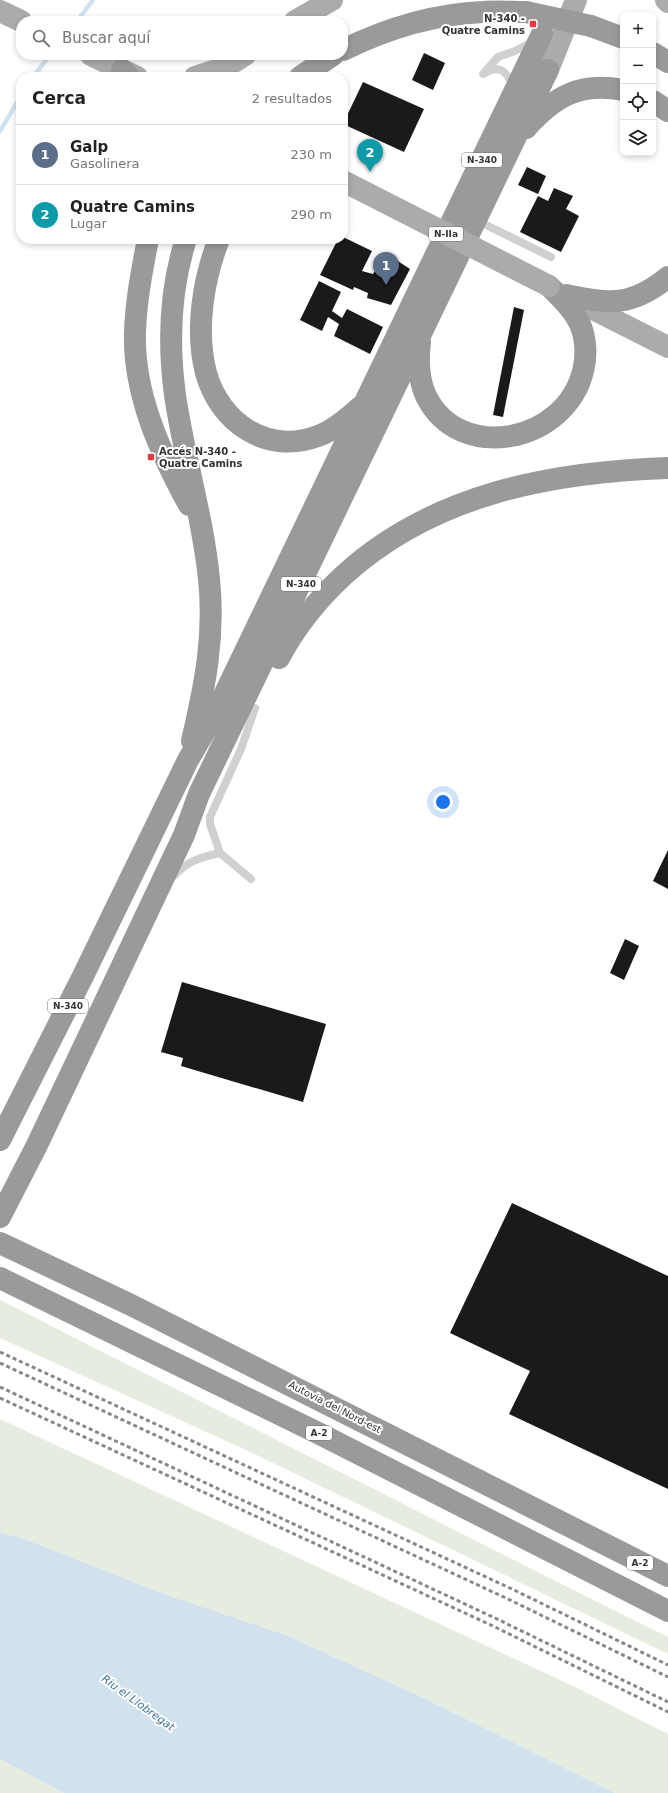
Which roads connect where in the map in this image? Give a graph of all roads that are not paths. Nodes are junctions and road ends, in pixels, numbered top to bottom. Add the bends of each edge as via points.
1 (332, 0) edge
2 (560, 0) edge
3 (576, 0) edge
4 (666, 0) edge
5 (668, 2) edge
6 (304, 16) edge
7 (542, 34) junction
8 (620, 37) edge
9 (348, 48) edge
10 (656, 55) edge
11 (101, 60) edge
12 (237, 60) edge
13 (326, 60) edge
14 (668, 62) edge
15 (548, 70) joint
16 (125, 72) edge
17 (210, 72) edge
18 (308, 72) edge
19 (620, 90) edge
20 (515, 91) junction
21 (656, 103) edge
22 (668, 111) edge
23 (513, 142) junction
24 (348, 184) edge
25 (476, 220) junction
26 (147, 244) edge
27 (185, 244) edge
28 (217, 244) edge
29 (551, 257) dead end
30 (668, 277) edge
31 (557, 291) junction
32 (420, 335) junction
33 (668, 347) edge
34 (366, 400) junction
35 (668, 468) edge
36 (202, 531) junction
37 (255, 708) junction
38 (188, 760) junction
39 (184, 835) junction
40 (220, 853) junction
41 (251, 879) dead end
42 (155, 896) junction
43 (0, 1140) edge
44 (2, 1212) edge
45 (0, 1243) edge
46 (0, 1278) edge
47 (668, 1576) edge
48 (668, 1611) edge

1 - 6 main road
2 - 7 main road, N-340
3 - 15 main road, N-340
4 - 5 main road
7 - 20 highway, N-340
7 - 20 lane via 528,46 498,57 482,74 491,69 501,70 509,77
8 - 9 highway, bridge via 591,26 526,12 484,12 452,14 422,20 393,28
10 - 14 highway
11 - 16 main road
12 - 17 main road
13 - 18 highway
15 - 23 highway, N-340
19 - 23 highway via 595,87 567,94 542,111
20 - 34 highway, N-340
21 - 22 highway
23 - 25 highway, N-340
24 - 31 main road, N-IIa, bridge
25 - 29 lane
25 - 32 highway, N-340
26 - 36 highway via 135,333 139,384 162,449
27 - 36 highway via 173,301 172,364 180,424
28 - 34 highway via 207,278 201,335 208,380 226,412 251,433 280,441 298,441 318,437 334,428
30 - 31 highway via 646,293 619,301 595,301
31 - 32 highway via 580,324 585,349 582,378 566,405 543,425 521,434 508,437 478,436 454,427 442,417 425,394 420,379
31 - 33 main road, N-IIa
32 - 39 highway, N-340 via 200,794
34 - 38 highway, N-340 via 215,714
35 - 37 highway via 621,470 552,478 515,486 477,497 417,523 371,552 315,603 292,636
36 - 38 highway via 210,580 211,635 206,682
37 - 39 highway via 210,799
37 - 40 lane via 241,749 210,817
38 - 43 highway, N-340
39 - 42 highway, N-340
40 - 41 lane
40 - 42 lane via 198,857 185,865
42 - 44 highway, N-340
45 - 47 highway, Autovia del Nord-est / A-2 via 129,1304
46 - 48 highway, A-2 via 320,1434

